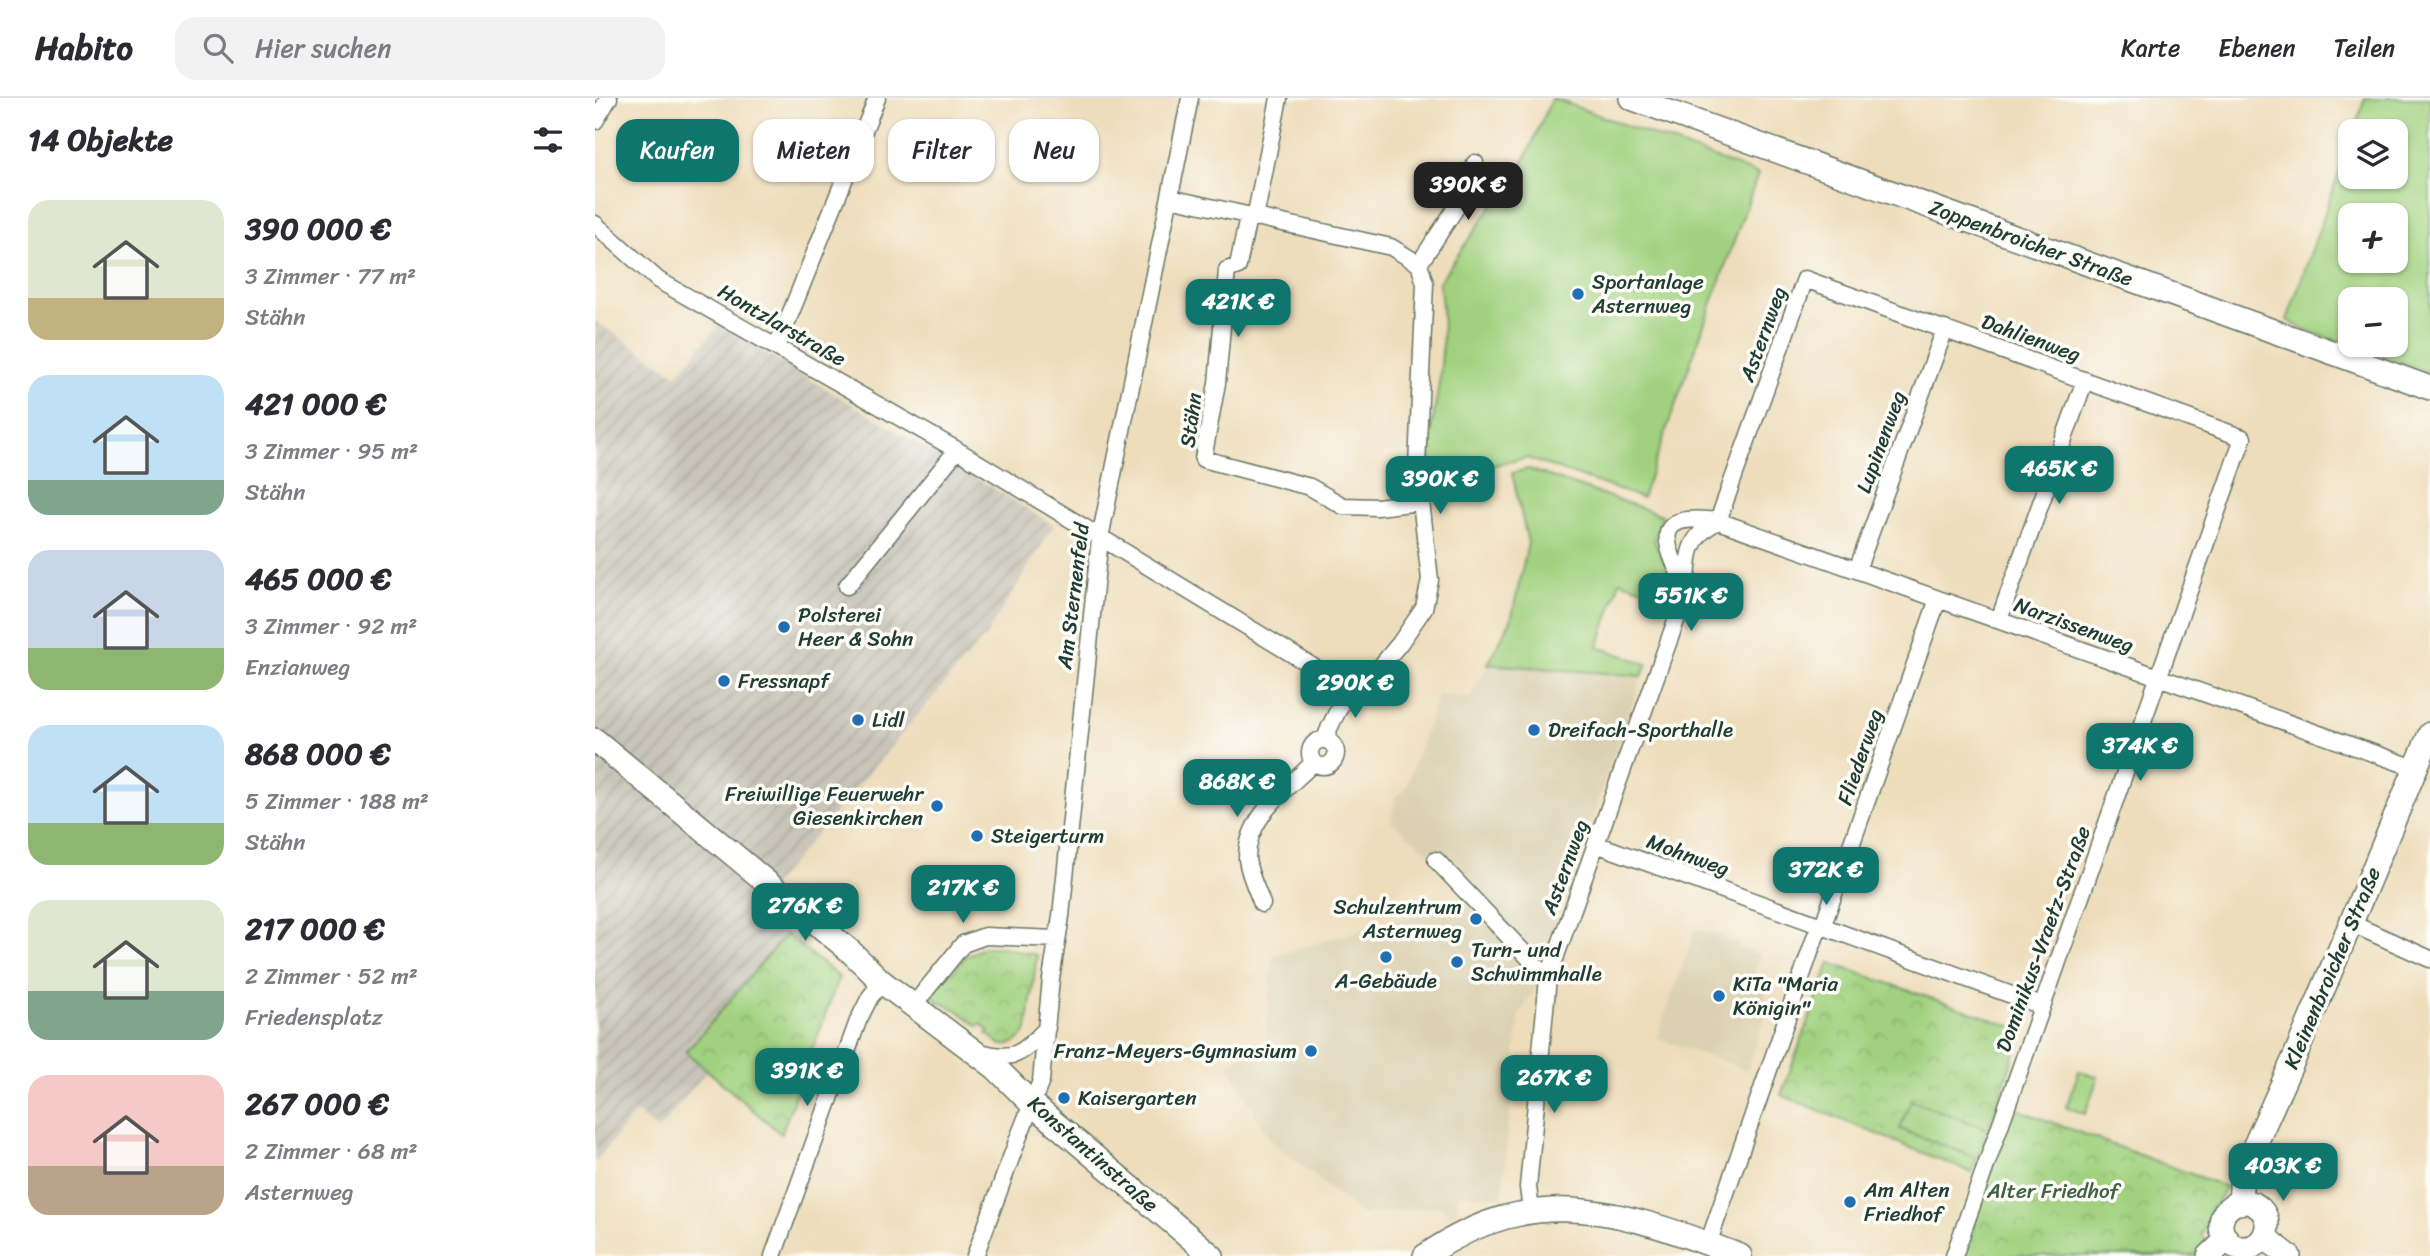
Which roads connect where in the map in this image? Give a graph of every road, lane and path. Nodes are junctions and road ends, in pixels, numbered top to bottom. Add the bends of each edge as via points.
1 (609, 98) edge
2 (877, 98) edge
3 (1190, 98) edge
4 (1279, 98) edge
5 (1631, 98) edge
6 (595, 121) edge
7 (1475, 163) dead end
8 (1170, 198) junction
9 (1251, 217) junction
10 (595, 224) edge
11 (1419, 264) junction
12 (1805, 279) joint
13 (1945, 329) junction
14 (777, 347) junction
15 (2085, 380) junction
16 (2430, 388) edge
17 (2243, 438) joint
18 (957, 450) junction
19 (1420, 502) junction
20 (1718, 522) junction
21 (1100, 538) junction
22 (1857, 570) junction
23 (847, 586) dead end
24 (1687, 590) junction
25 (1938, 600) junction
26 (1999, 620) junction
27 (2158, 678) junction
28 (1348, 688) junction
29 (2430, 734) edge
30 (595, 740) edge
31 (2415, 768) junction
32 (1596, 844) junction
33 (1436, 860) dead end
34 (1262, 904) dead end
35 (2350, 923) junction
36 (1823, 925) junction
37 (1056, 939) junction
38 (2430, 959) edge
39 (1548, 978) junction
40 (882, 982) junction
41 (913, 1006) junction
42 (2042, 1006) junction
43 (1047, 1028) junction
44 (974, 1051) junction
45 (1033, 1104) junction
46 (2240, 1203) junction
47 (1531, 1211) junction
48 (2263, 1237) junction
49 (2227, 1239) junction
50 (1709, 1244) junction
51 (773, 1256) edge
52 (975, 1256) edge
53 (1212, 1256) edge
54 (1425, 1256) edge
55 (1740, 1256) edge
56 (1954, 1256) edge
57 (2209, 1256) edge
58 (2289, 1256) edge

1 - 6 street
2 - 14 street
3 - 8 street, Am Sternenfeld
4 - 9 street
5 - 16 main road, Zoppenbroicher Straße
7 - 11 street via 1471,185
8 - 9 street
8 - 21 street, Am Sternenfeld
9 - 11 street via 1391,247
9 - 19 street, Stähn via 1238,266 1227,270 1217,383 1203,459 1310,487 1343,506 1377,508
10 - 14 street, Hontzlarstraße via 658,280
11 - 19 street via 1425,283 1418,428
12 - 13 street, Dahlienweg
12 - 20 street, Asternweg
13 - 15 street, Dahlienweg
13 - 22 street, Lupinenweg
14 - 18 street, Hontzlarstraße
15 - 17 street, Dahlienweg
15 - 26 street
17 - 27 street, Dominikus-Vraetz-Straße
18 - 21 street, Hontzlarstraße
18 - 23 street
19 - 28 street via 1430,580 1424,608 1366,684
20 - 22 street, Narzissenweg
20 - 24 street, Asternweg via 1695,538 1688,556
20 - 24 street via 1698,519 1671,526 1668,545
21 - 28 street
21 - 37 street, Am Sternenfeld
22 - 25 street, Narzissenweg
24 - 32 street, Asternweg
25 - 26 street, Narzissenweg
25 - 36 street, Fliederweg
26 - 27 street, Narzissenweg
27 - 31 street, Narzissenweg
27 - 42 street, Dominikus-Vraetz-Straße
28 - 34 street via 1325,740 1310,747 1313,763 1264,811 1250,834 1247,860
29 - 31 main road, Kleinenbroicher Straße
30 - 40 main road, Konstantinstraße
31 - 35 main road, Kleinenbroicher Straße
32 - 36 street, Mohnweg
32 - 39 street, Asternweg
33 - 39 street
35 - 38 street
35 - 46 main road, Kleinenbroicher Straße via 2242,1174
36 - 42 street, Mohnweg
36 - 50 street, Fliederweg
37 - 41 street via 985,936 963,944
37 - 43 street, Am Sternenfeld
39 - 47 street, Asternweg via 1528,1186
40 - 41 main road, Konstantinstraße
40 - 51 street via 858,1021
41 - 44 main road, Konstantinstraße
42 - 56 street, Dominikus-Vraetz-Straße
43 - 44 street, Konstantinstraße via 1014,1056
43 - 45 street, Am Sternenfeld via 1041,1082
44 - 45 main road, Konstantinstraße
45 - 52 street, Am Sternenfeld
45 - 53 main road, Konstantinstraße
46 - 48 main road via 2253,1204 2263,1212 2267,1225
46 - 49 main road via 2222,1219
47 - 50 main road via 1617,1214
47 - 54 main road via 1484,1225
48 - 49 main road via 2249,1247
48 - 58 main road
49 - 57 main road
50 - 55 main road

